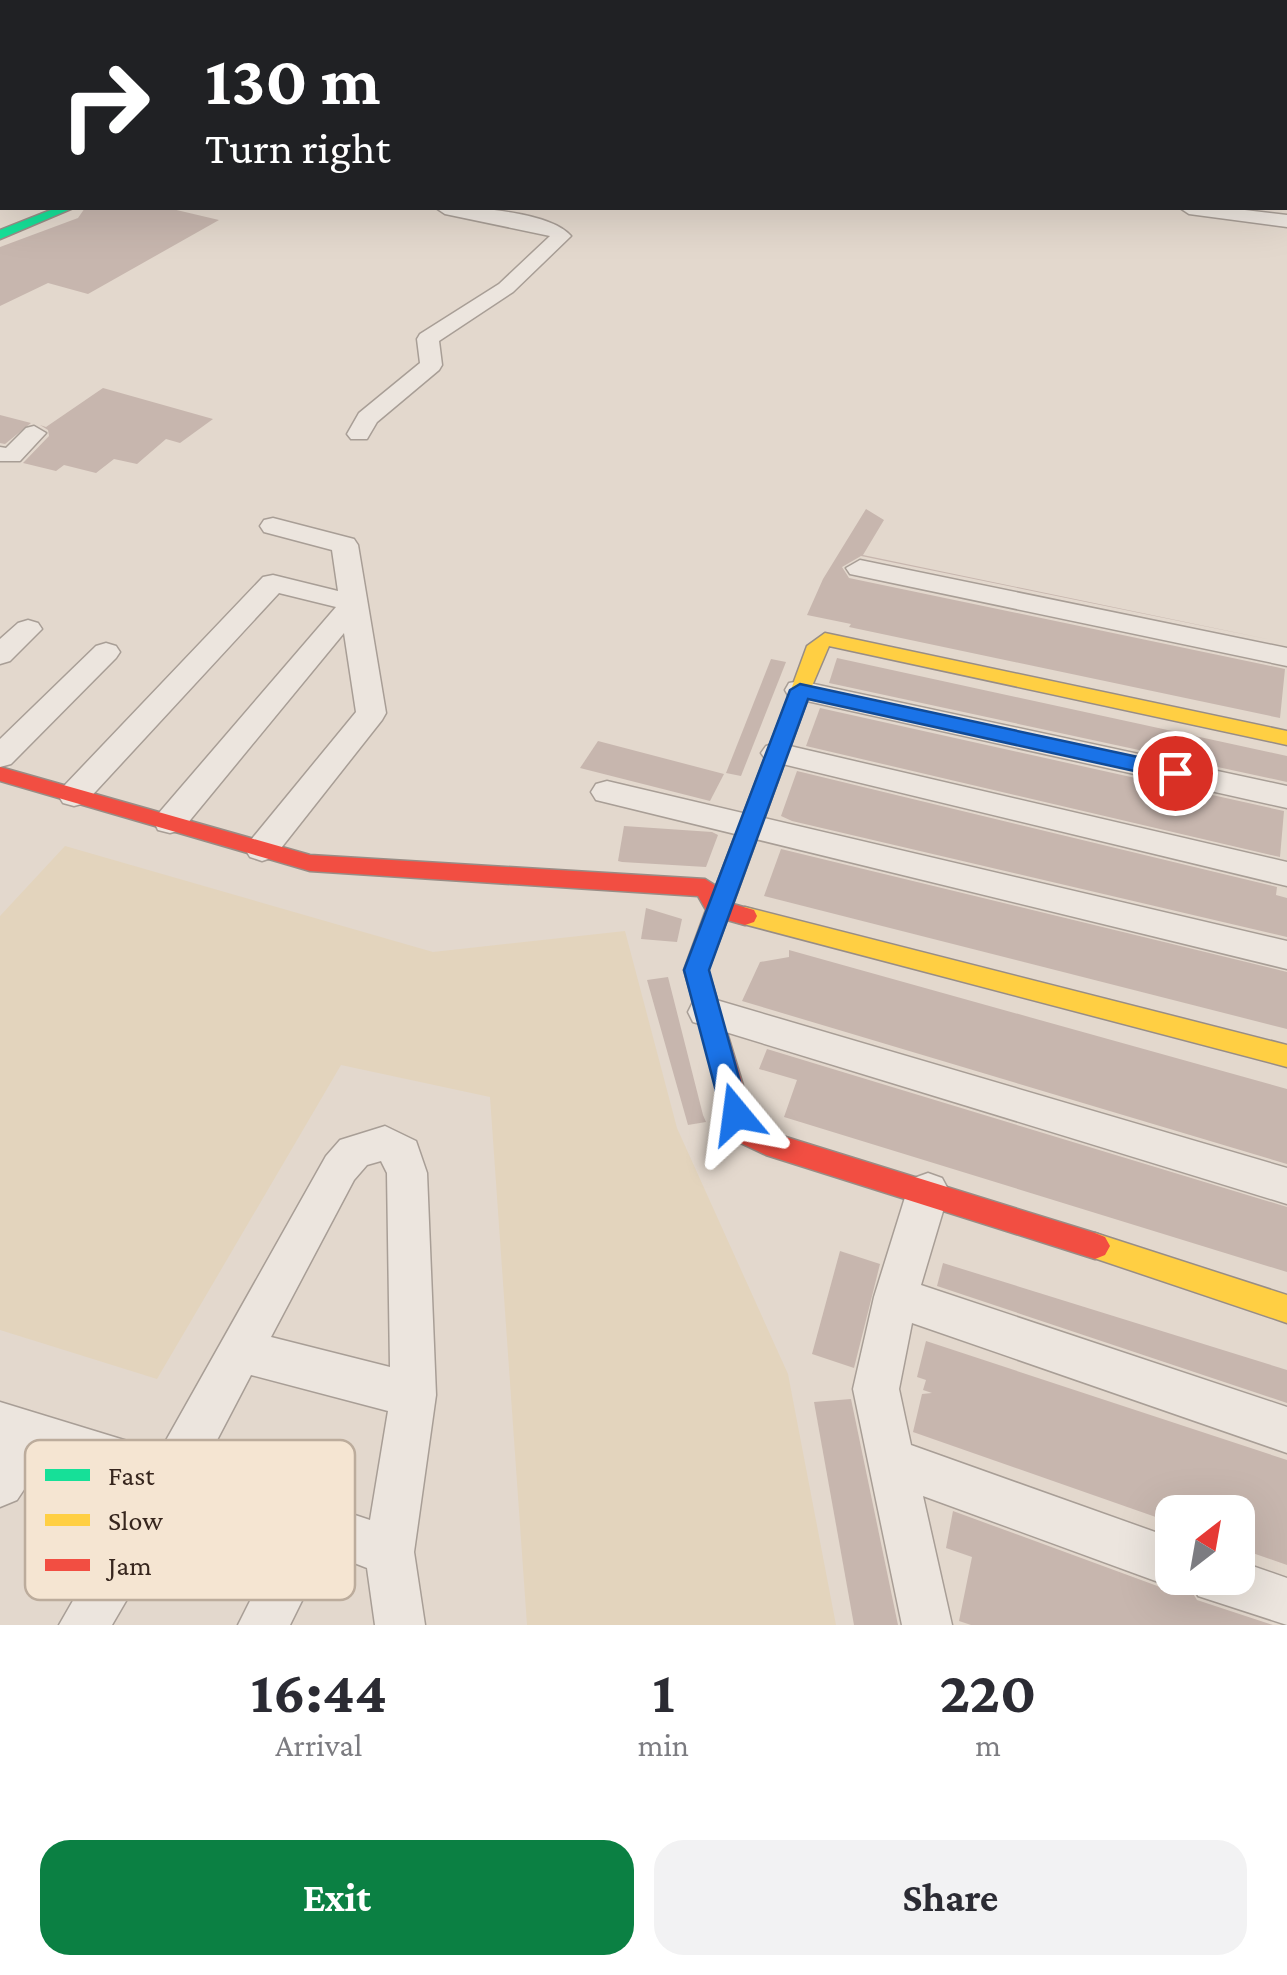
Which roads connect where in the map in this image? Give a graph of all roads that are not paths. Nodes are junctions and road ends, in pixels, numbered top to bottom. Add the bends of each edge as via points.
1 (61, 210) edge
2 (456, 210) edge
3 (1204, 210) edge
4 (1287, 221) edge
5 (0, 234) edge
6 (34, 433) dead end
7 (359, 434) dead end
8 (0, 454) edge
9 (274, 526) dead end
10 (860, 568) dead end
11 (354, 603) junction
12 (28, 629) dead end
13 (106, 652) dead end
14 (0, 655) edge
15 (1287, 657) edge
16 (800, 690) junction
17 (1287, 738) edge
18 (777, 753) junction
19 (0, 756) edge
20 (0, 774) edge
21 (607, 792) dead end
22 (74, 795) junction
23 (1287, 798) edge
24 (170, 822) junction
25 (749, 826) junction
26 (262, 849) junction
27 (1287, 874) edge
28 (718, 909) junction
29 (1287, 956) edge
30 (706, 1012) junction
31 (1287, 1056) edge
32 (1287, 1186) edge
33 (928, 1191) junction
34 (896, 1298) junction
35 (1287, 1309) edge
36 (240, 1351) junction
37 (412, 1395) junction
38 (1287, 1430) edge
39 (16, 1431) edge
40 (44, 1440) edge
41 (192, 1440) edge
42 (891, 1461) junction
43 (0, 1483) edge
44 (355, 1539) edge
45 (388, 1552) junction
46 (1155, 1556) edge
47 (1255, 1592) edge
48 (99, 1600) edge
49 (276, 1600) edge
50 (1287, 1603) edge
51 (84, 1625) edge
52 (263, 1625) edge
53 (400, 1625) edge
54 (927, 1625) edge

1 - 5 street
2 - 7 street via 552,228 561,236 506,288 428,339 432,365 367,418
3 - 4 street
6 - 8 street via 11,456
9 - 11 street via 345,544
10 - 15 street
11 - 22 street via 273,582
11 - 24 street
11 - 26 street via 371,713
12 - 14 street
13 - 19 street
16 - 17 street via 817,646 824,639 841,640
16 - 18 street
16 - 23 street
18 - 25 street
18 - 27 street
20 - 22 street
21 - 25 street
22 - 24 street
24 - 26 street
25 - 28 street
25 - 29 street
26 - 28 street via 310,862 705,888
28 - 30 street via 696,970
28 - 31 street
30 - 32 street
30 - 33 street via 744,1132
33 - 34 street
33 - 35 street
34 - 38 street
34 - 42 street via 876,1389
36 - 37 street
36 - 37 street via 340,1168 354,1152 385,1143 402,1153 407,1173
36 - 41 street
37 - 45 street
39 - 40 street
39 - 43 street
42 - 46 street
42 - 54 street
44 - 45 street
45 - 53 street
47 - 50 street
48 - 51 street
49 - 52 street

